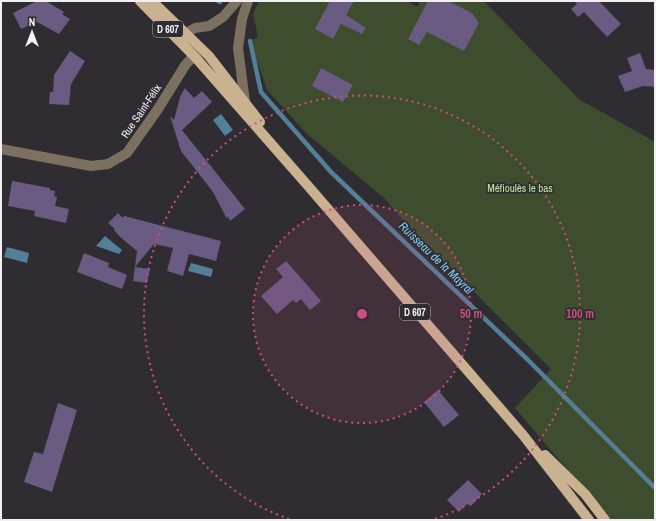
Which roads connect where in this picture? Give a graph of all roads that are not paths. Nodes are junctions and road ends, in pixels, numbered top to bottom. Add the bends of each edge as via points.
1 (140, 1) edge
2 (152, 1) edge
3 (237, 1) edge
4 (248, 1) edge
5 (186, 33) junction
6 (196, 58) junction
7 (245, 102) junction
8 (1, 149) edge
9 (309, 187) junction
10 (522, 435) junction
11 (589, 520) edge
12 (604, 520) edge

1 - 6 main road, D 607
2 - 5 main road, D 607
3 - 5 street via 223,17 210,26
4 - 7 street via 242,19 238,48
5 - 7 main road, D 607 via 209,56
6 - 8 street, Rue Saint-Félix via 186,64 158,110 127,153 108,164 91,166
6 - 9 main road, D 607
7 - 9 main road, D 607
9 - 10 main road, D 607
10 - 11 main road, D 607
10 - 12 main road, D 607 via 585,494

